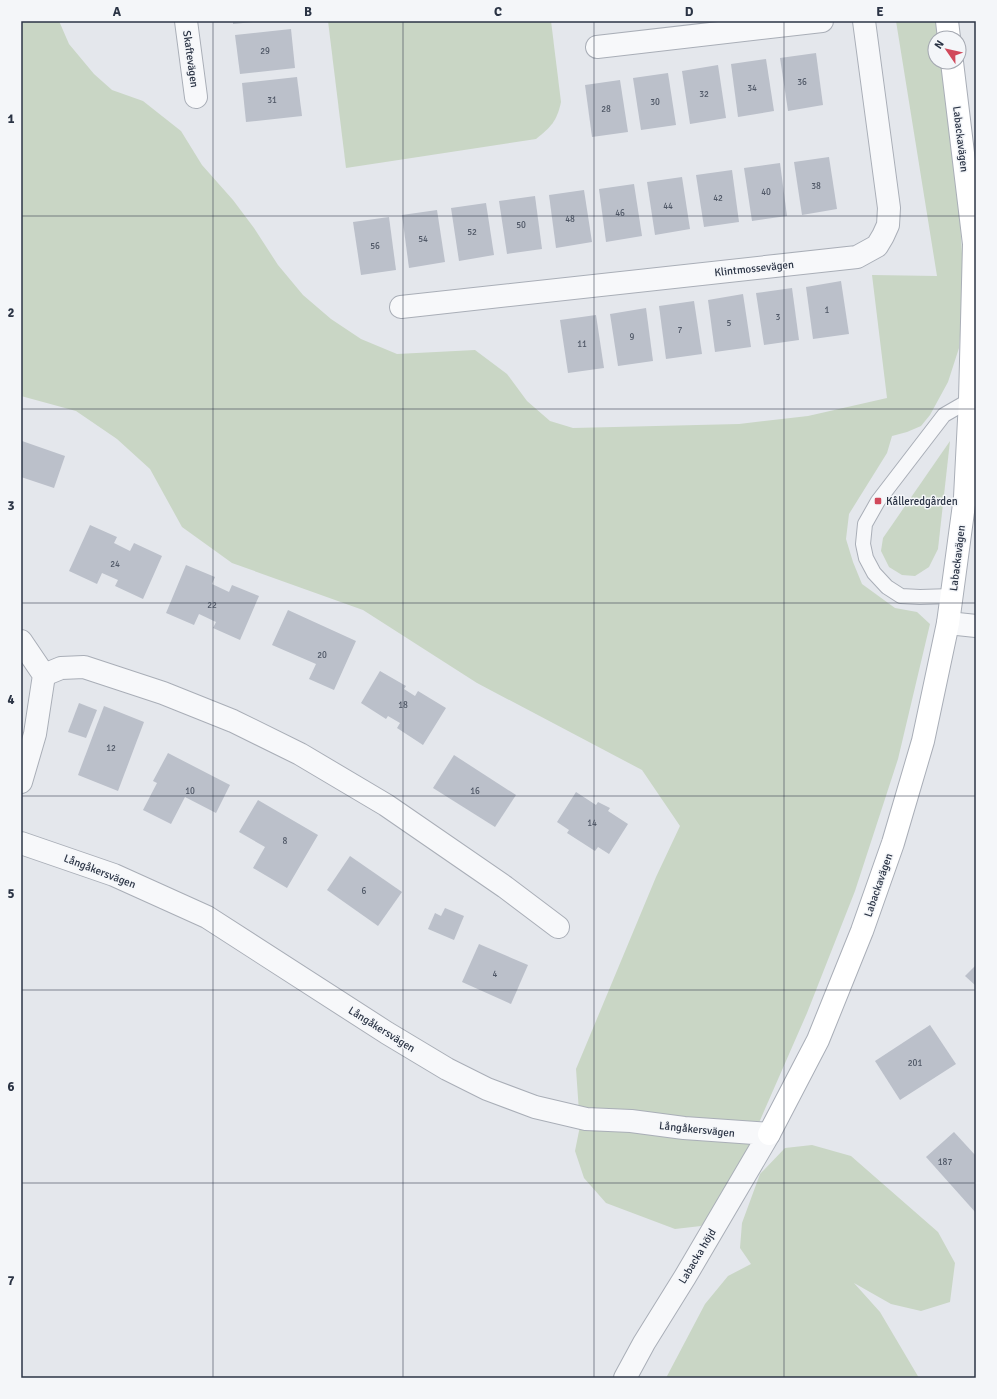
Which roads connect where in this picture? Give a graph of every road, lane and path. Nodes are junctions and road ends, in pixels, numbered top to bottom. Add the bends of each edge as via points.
1 (186, 21) edge
2 (822, 21) edge
3 (864, 21) edge
4 (597, 47) dead end
5 (953, 70) edge
6 (196, 97) dead end
7 (973, 213) edge
8 (401, 307) dead end
9 (970, 400) junction
10 (952, 596) junction
11 (948, 623) junction
12 (976, 626) edge
13 (21, 641) edge
14 (44, 675) junction
15 (21, 782) edge
16 (21, 843) edge
17 (558, 927) dead end
18 (769, 1134) junction
19 (625, 1378) edge

1 - 6 street, Skaftevägen
2 - 4 street
3 - 8 street, Klintmossevägen via 889,208 888,225 876,246 857,256
5 - 7 street, Labackavägen
7 - 9 street, Labackavägen
9 - 10 street, Labackavägen via 965,497
9 - 10 lane via 944,415 878,501 865,524 863,544 866,558 874,573 887,587 901,596
10 - 11 street, Labackavägen
11 - 12 street
11 - 18 street, Labackavägen via 923,741 893,843 862,931 818,1040
13 - 14 street
14 - 15 street via 35,734
14 - 17 street via 61,668 84,667 163,693 234,722 300,754 386,805
16 - 18 street, Långåkersvägen via 114,874 207,917 387,1033 447,1069 487,1089 535,1107 586,1119
18 - 19 street, Labacka höjd

